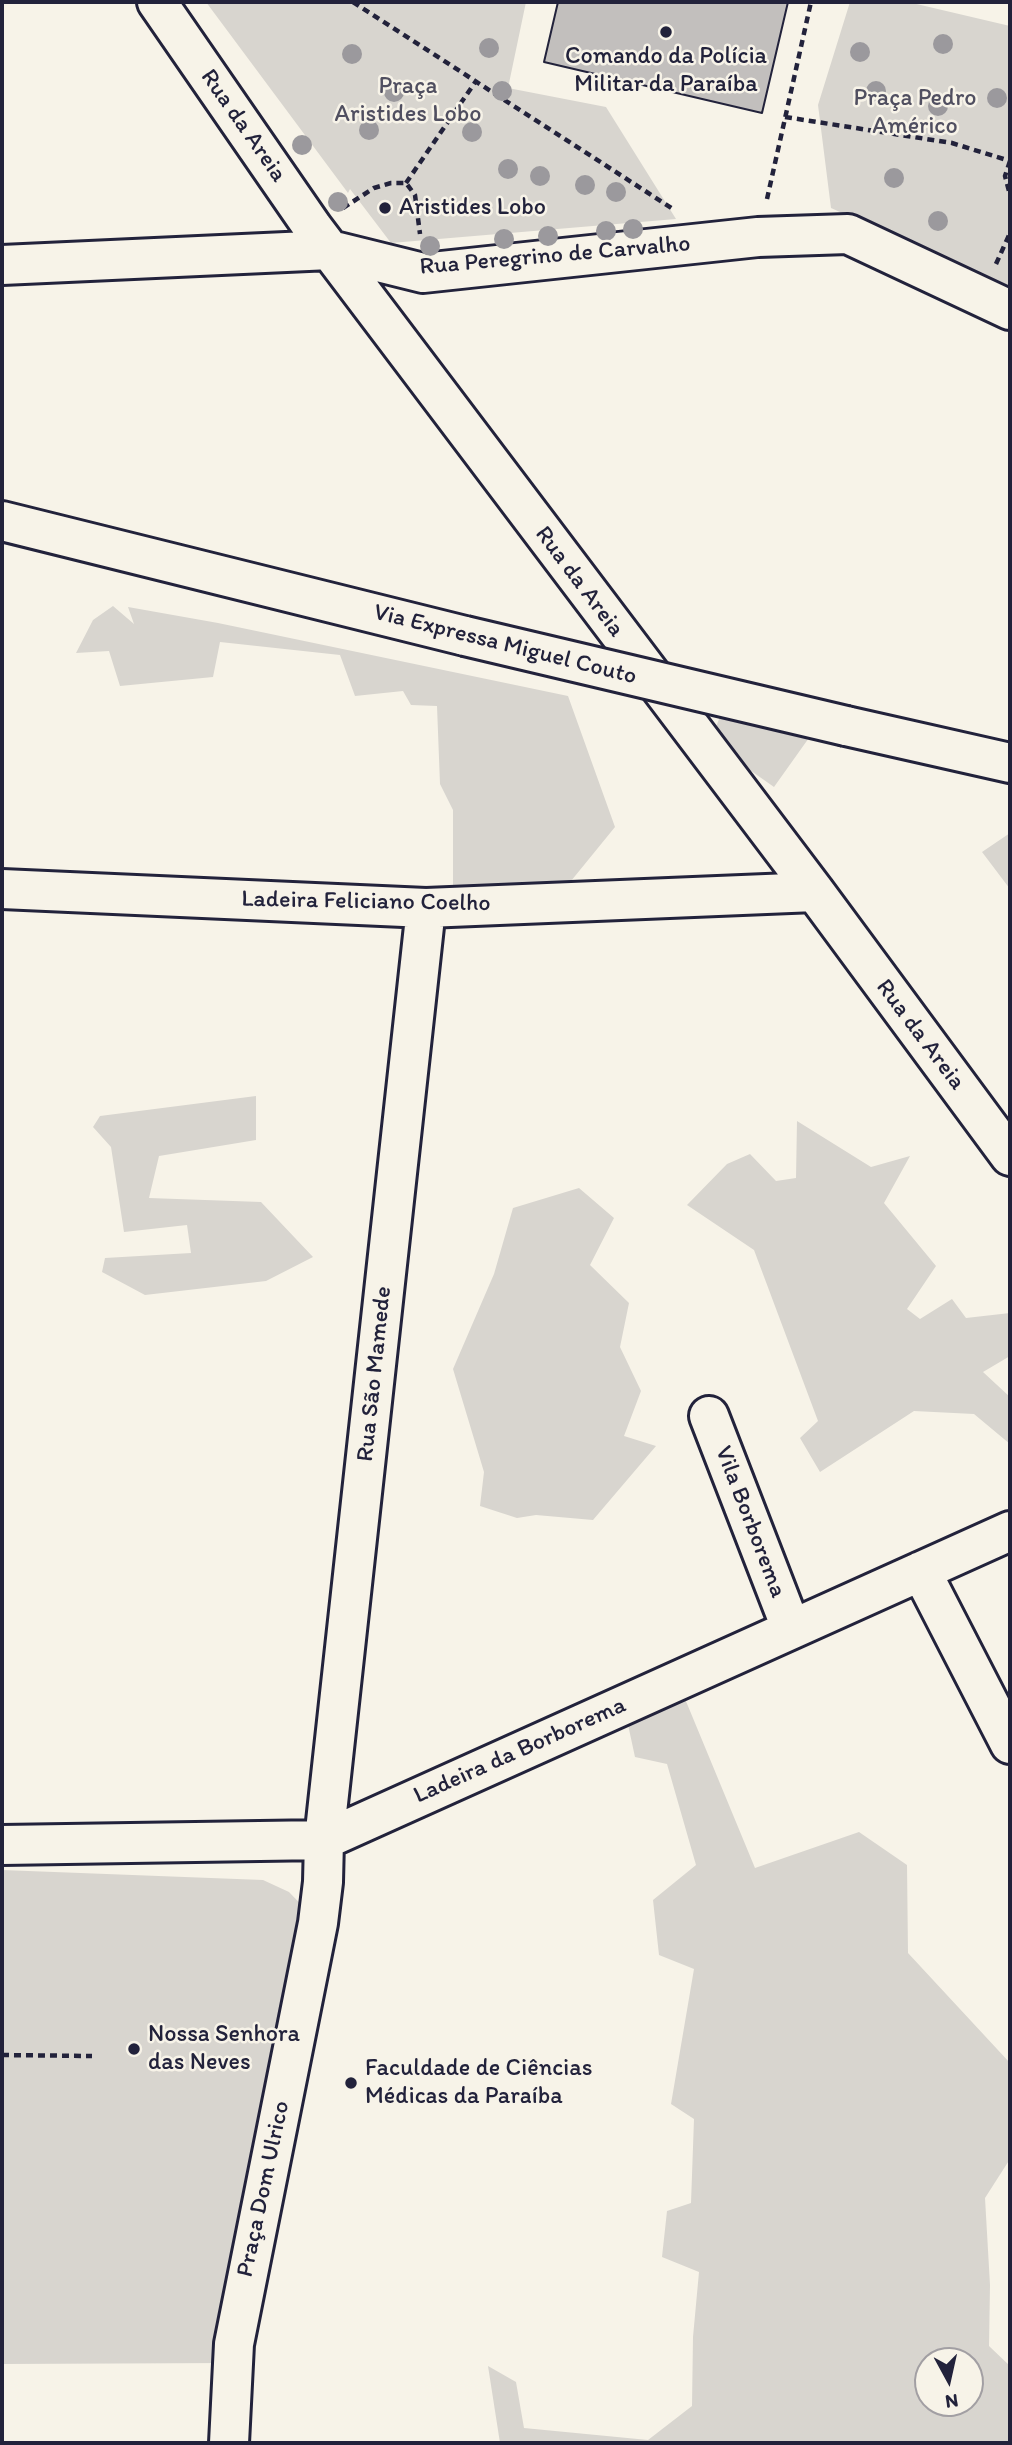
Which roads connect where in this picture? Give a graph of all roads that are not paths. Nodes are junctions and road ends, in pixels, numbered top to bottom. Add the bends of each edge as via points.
1 (157, 2) edge
2 (322, 239) junction
3 (2, 265) edge
4 (1010, 310) edge
5 (2, 521) edge
6 (1010, 763) edge
7 (2, 888) edge
8 (815, 892) junction
9 (426, 908) junction
10 (1010, 1156) edge
11 (709, 1416) dead end
12 (1010, 1531) edge
13 (921, 1571) junction
14 (791, 1628) junction
15 (1010, 1744) edge
16 (324, 1840) junction
17 (2, 1845) edge
18 (229, 2443) edge

1 - 2 street, Rua da Areia
2 - 3 street, Rua Peregrino de Carvalho
2 - 4 street, Rua Peregrino de Carvalho via 423,273 740,239 848,234
2 - 8 street, Rua da Areia
5 - 6 street, Via Expressa Miguel Couto, bridge via 465,636
7 - 9 street, Ladeira Feliciano Coelho
8 - 9 street, Ladeira Feliciano Coelho
8 - 10 street, Rua da Areia
9 - 16 street, Rua São Mamede
11 - 14 street, Vila Borborema
12 - 13 street, Ladeira da Borborema
13 - 14 street, Ladeira da Borborema
13 - 15 street
14 - 16 street, Ladeira da Borborema
16 - 17 street, Ladeira da Borborema
16 - 18 street, Praça Dom Ulrico via 318,1923 240,2306 231,2372

